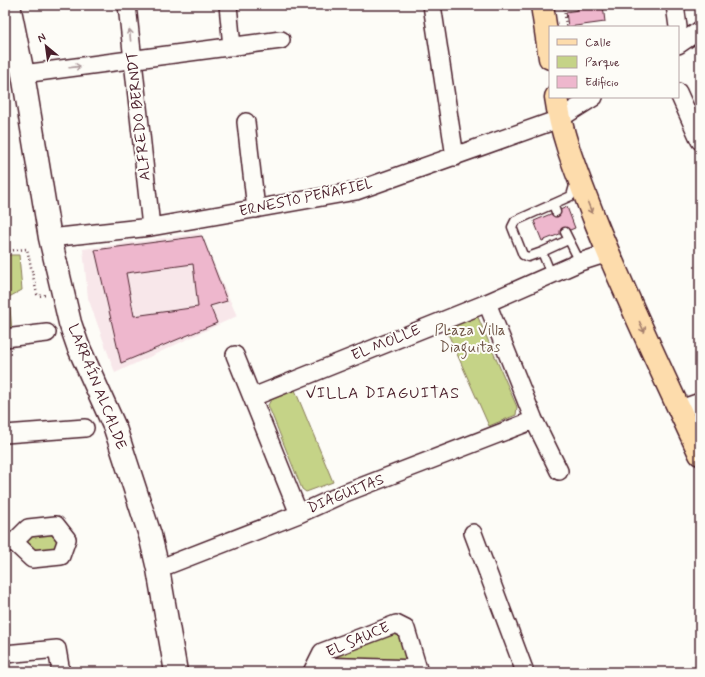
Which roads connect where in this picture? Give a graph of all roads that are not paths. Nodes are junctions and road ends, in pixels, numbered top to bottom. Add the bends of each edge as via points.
1 (8, 5) edge
2 (126, 5) edge
3 (228, 5) edge
4 (432, 5) edge
5 (542, 5) edge
6 (675, 5) edge
7 (677, 26) edge
8 (700, 30) edge
9 (679, 36) edge
10 (281, 40) dead end
11 (232, 47) junction
12 (549, 51) edge
13 (133, 60) junction
14 (23, 74) junction
15 (679, 94) edge
16 (556, 98) edge
17 (592, 98) edge
18 (559, 119) junction
19 (246, 122) dead end
20 (700, 141) edge
21 (455, 157) junction
22 (578, 176) junction
23 (553, 204) junction
24 (256, 209) junction
25 (556, 212) dead end
26 (151, 227) junction
27 (565, 232) dead end
28 (50, 238) junction
29 (568, 240) junction
30 (542, 252) junction
31 (608, 253) junction
32 (580, 262) junction
33 (551, 274) junction
34 (487, 302) junction
35 (47, 333) dead end
36 (5, 338) edge
37 (235, 355) dead end
38 (253, 397) junction
39 (700, 402) edge
40 (680, 409) junction
41 (534, 420) junction
42 (85, 428) dead end
43 (5, 434) edge
44 (700, 454) edge
45 (559, 471) dead end
46 (299, 514) junction
47 (473, 533) dead end
48 (158, 568) junction
49 (5, 654) edge
50 (314, 669) edge
51 (61, 672) edge
52 (176, 672) edge
53 (525, 672) edge

1 - 14 street, LARRAÍN ALCALDE
13 -> 2 street, ALFREDO BERNDT
3 - 11 street
4 - 21 street
5 - 12 main road
6 - 7 street
8 - 9 street
10 - 11 street
11 - 13 street
14 -> 13 street
13 - 26 street, ALFREDO BERNDT
14 - 28 street, LARRAÍN ALCALDE
15 - 20 street
16 - 18 main road
17 - 18 street, ERNESTO PEÑAFIEL
18 - 21 street, ERNESTO PEÑAFIEL
18 - 22 main road
19 - 24 street
21 - 24 street, ERNESTO PEÑAFIEL via 356,191
22 - 23 lane via 571,196
22 -> 31 main road
23 - 25 lane
23 - 30 lane via 515,221 512,226 523,255 528,257
24 - 26 street, ERNESTO PEÑAFIEL
26 - 28 street, ERNESTO PEÑAFIEL
27 - 29 lane
28 - 48 street, LARRAÍN ALCALDE via 78,346 115,428 150,535
29 - 30 lane
29 - 32 lane
30 - 33 lane
31 - 32 street, EL MOLLE
31 -> 40 main road
32 - 33 street, EL MOLLE
33 - 34 street, EL MOLLE
34 - 38 street, EL MOLLE
34 - 41 street
35 - 36 street
37 - 38 street
38 - 46 street
39 - 40 street
40 - 44 main road
41 - 45 street
41 - 46 street, DIAGUITAS via 352,490
42 - 43 street
46 - 48 street, DIAGUITAS
47 - 53 street
48 - 52 street, LARRAÍN ALCALDE
49 - 51 street via 57,649
50 - 50 street, EL SAUCE via 339,667 418,668 406,629 396,624 322,652

